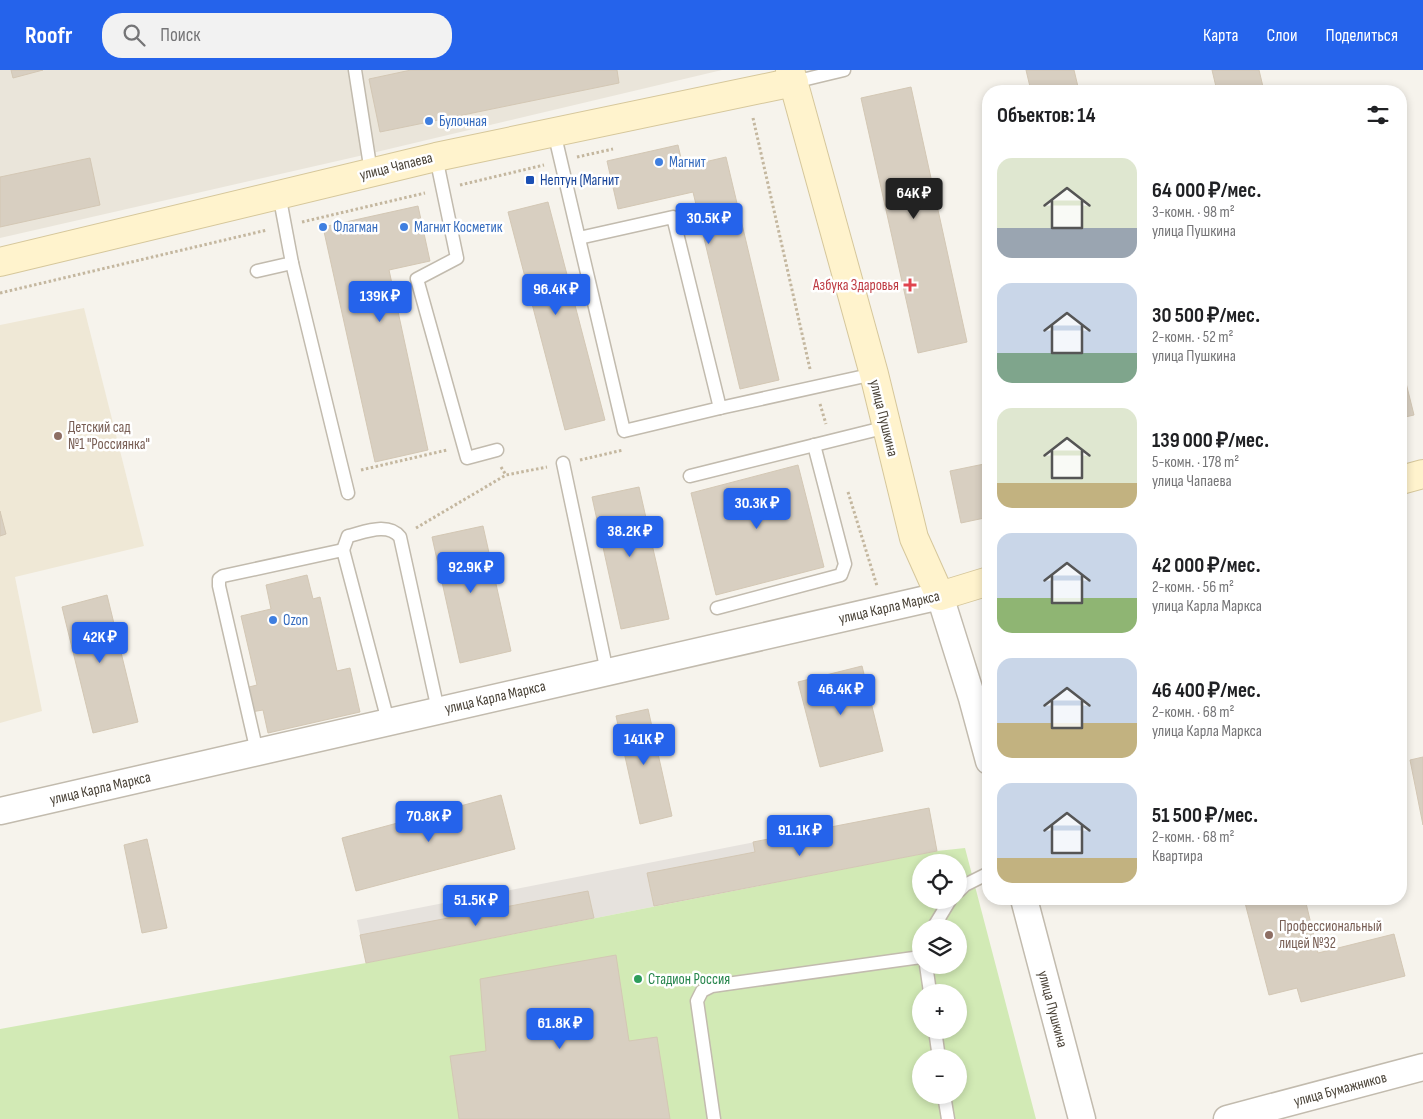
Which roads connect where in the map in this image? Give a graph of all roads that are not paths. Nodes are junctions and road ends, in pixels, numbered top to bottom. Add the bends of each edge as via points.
1 (355, 70) edge
2 (844, 70) edge
3 (792, 76) edge
4 (554, 132) junction
5 (436, 156) junction
6 (371, 172) junction
7 (279, 194) junction
8 (579, 238) junction
9 (0, 262) edge
10 (292, 263) junction
11 (257, 271) dead end
12 (874, 374) junction
13 (720, 408) junction
14 (887, 427) junction
15 (814, 445) junction
16 (497, 450) dead end
17 (563, 463) dead end
18 (1423, 474) edge
19 (690, 476) dead end
20 (1407, 478) edge
21 (348, 494) dead end
22 (343, 550) junction
23 (982, 583) edge
24 (940, 596) junction
25 (717, 608) dead end
26 (607, 672) junction
27 (980, 696) edge
28 (438, 710) junction
29 (982, 710) edge
30 (388, 721) junction
31 (257, 752) junction
32 (0, 811) edge
33 (982, 876) edge
34 (967, 884) edge
35 (1026, 905) edge
36 (912, 958) edge
37 (1423, 1067) edge
38 (946, 1104) edge
39 (714, 1119) edge
40 (948, 1119) edge
41 (1082, 1119) edge
42 (1227, 1119) edge

1 - 6 lane
2 - 3 lane
3 - 4 street, улица Чапаева
3 - 12 street, улица Пушкина
4 - 5 street, улица Чапаева
4 - 8 lane
5 - 6 street, улица Чапаева
5 - 16 lane via 457,258 417,280 467,458
6 - 7 street, улица Чапаева
7 - 9 street, улица Чапаева
7 - 10 lane
8 - 13 lane via 673,217
8 - 13 lane via 624,431
10 - 11 lane
10 - 21 lane
12 - 13 lane
12 - 14 street, улица Пушкина
14 - 15 lane
14 - 24 street, улица Пушкина via 914,538
15 - 19 lane
15 - 25 lane via 845,564 841,575
17 - 26 lane
18 - 20 street
22 - 28 lane via 348,536 386,528 400,537
22 - 30 lane
22 - 31 lane via 223,576 219,580
23 - 24 street, улица Карла Маркса
24 - 26 street, улица Карла Маркса
24 - 27 street, улица Пушкина
26 - 28 street, улица Карла Маркса
27 - 29 street, улица Пушкина
28 - 30 street, улица Карла Маркса
30 - 31 street, улица Карла Маркса
31 - 32 street, улица Карла Маркса
33 - 34 lane
35 - 41 street, улица Пушкина
36 - 39 lane via 712,986 702,991 697,1001
37 - 42 street, улица Бумажников
38 - 40 lane

